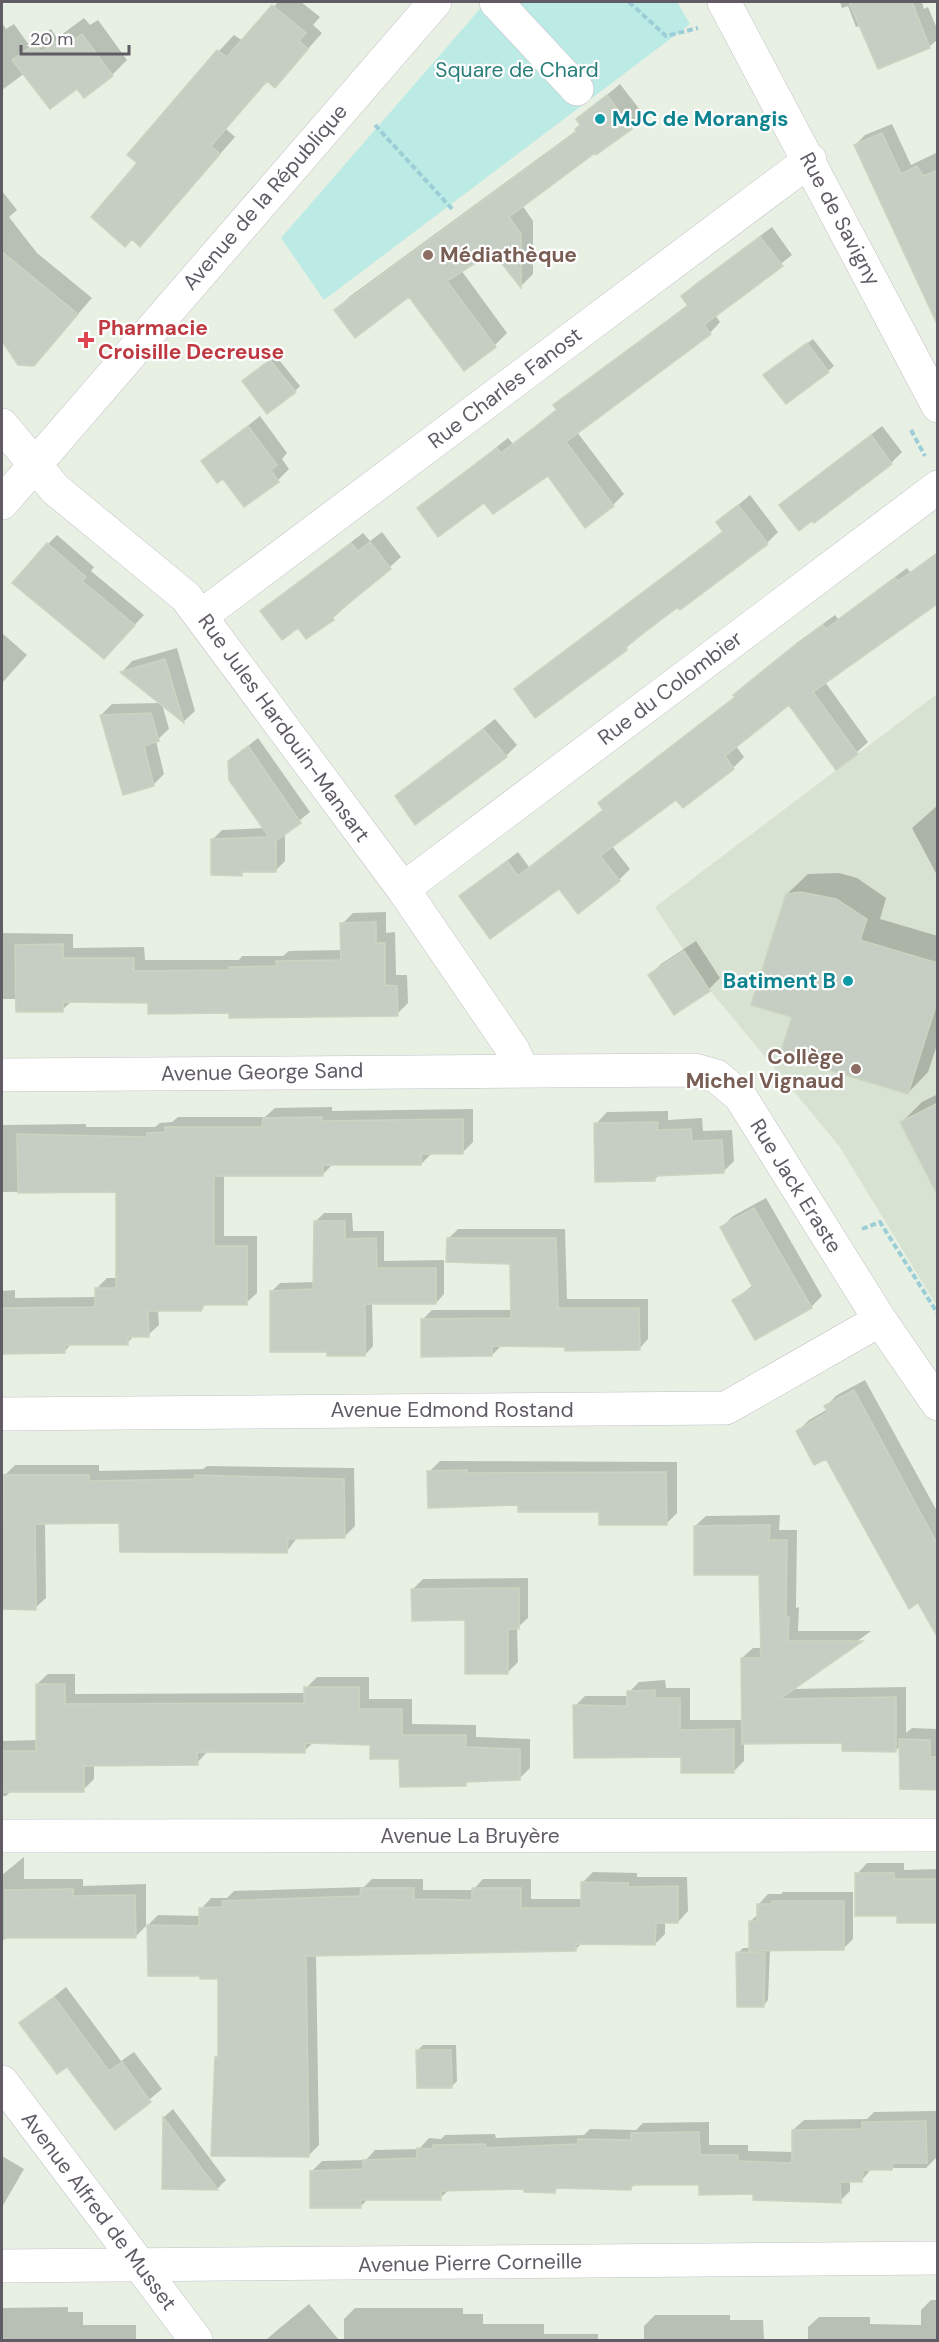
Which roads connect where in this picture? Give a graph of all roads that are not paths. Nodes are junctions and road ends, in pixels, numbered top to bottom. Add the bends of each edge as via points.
1 (435, 2) edge
2 (496, 2) edge
3 (730, 10) edge
4 (577, 89) dead end
5 (810, 160) junction
6 (938, 406) edge
7 (2, 425) edge
8 (34, 465) junction
9 (938, 487) edge
10 (2, 503) edge
11 (201, 616) junction
12 (403, 889) junction
13 (522, 1070) junction
14 (2, 1075) edge
15 (880, 1320) junction
16 (938, 1404) edge
17 (2, 1414) edge
18 (938, 1835) edge
19 (2, 1836) edge
20 (2, 2082) edge
21 (938, 2258) edge
22 (2, 2266) edge
23 (140, 2266) junction
24 (196, 2340) edge

1 - 8 street, Avenue de la République
2 - 4 street
3 - 5 street, Rue de Savigny
5 - 6 street, Rue de Savigny
5 - 11 street, Rue Charles Fanost
7 - 8 street, Rue Jules Hardouin-Mansart
8 - 10 street, Avenue de la République
8 - 11 street, Rue Jules Hardouin-Mansart via 55,489 172,583
9 - 12 street, Rue du Colombier
11 - 12 street, Rue Jules Hardouin-Mansart
12 - 13 street, Rue Jules Hardouin-Mansart via 513,1050
13 - 14 street, Avenue George Sand
13 - 15 street, Rue Jack Eraste via 694,1070 716,1076 740,1096
15 - 16 street, Rue Jack Eraste
15 - 17 street, Avenue Edmond Rostand via 726,1408
18 - 19 street, Avenue La Bruyère
20 - 23 street, Avenue Alfred de Musset
21 - 23 street, Avenue Pierre Corneille
22 - 23 street, Avenue Pierre Corneille
23 - 24 street, Avenue Alfred de Musset

